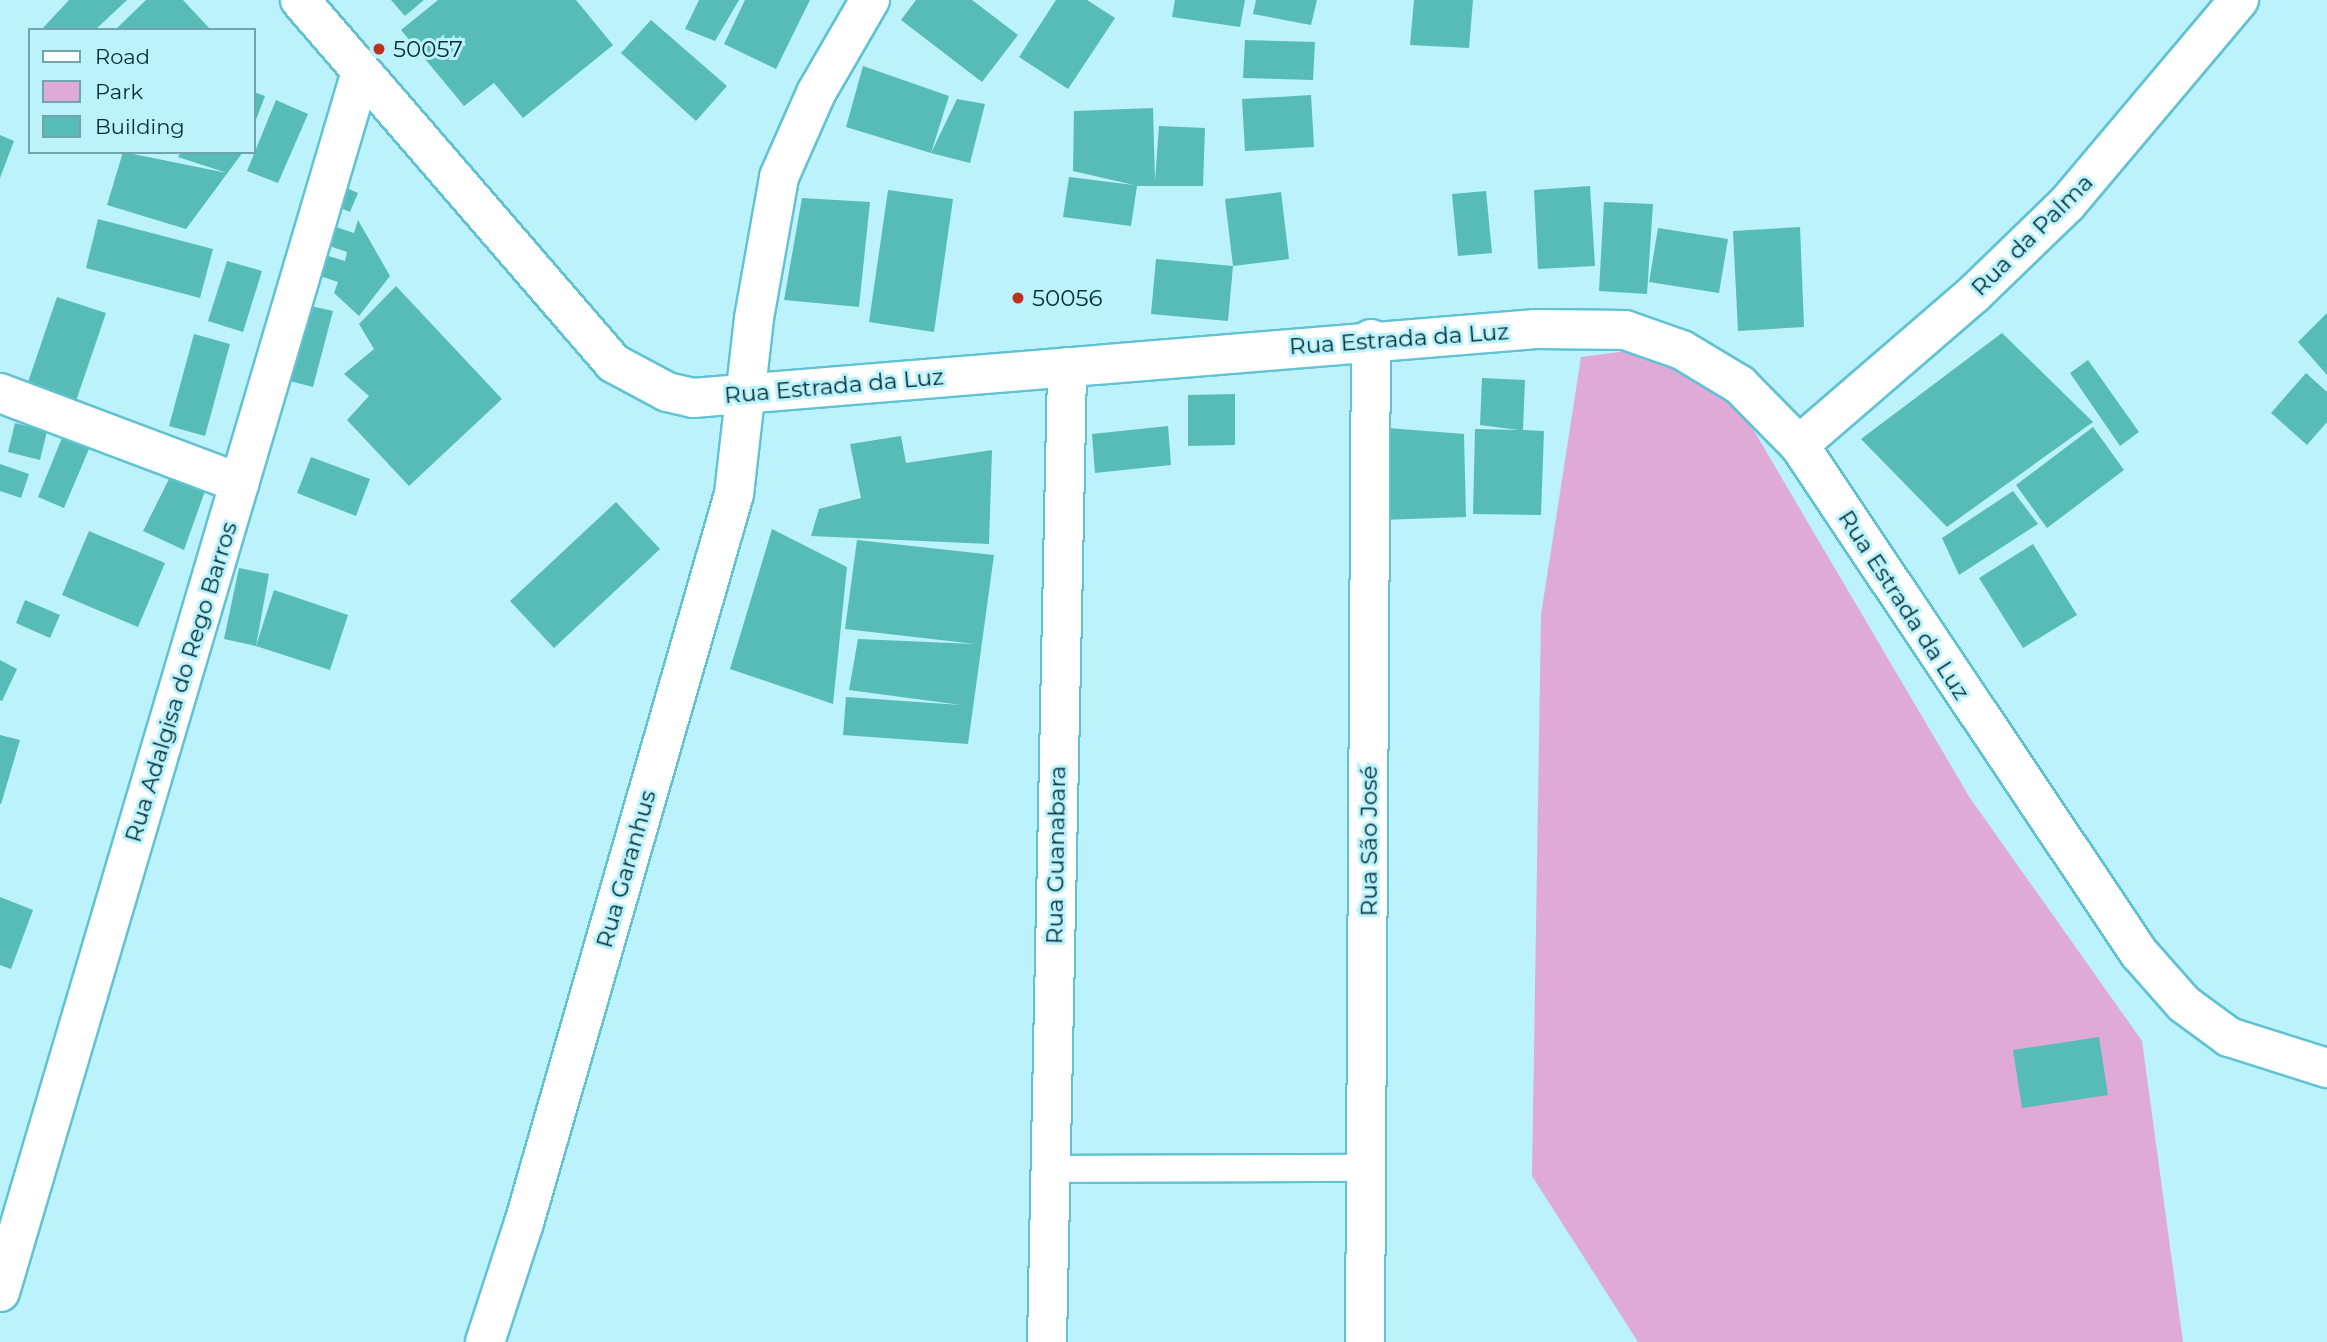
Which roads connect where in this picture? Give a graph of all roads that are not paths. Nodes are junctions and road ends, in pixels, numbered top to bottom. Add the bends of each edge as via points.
1 (300, 0) edge
2 (870, 0) edge
3 (2239, 0) edge
4 (360, 72) junction
5 (1371, 339) junction
6 (1068, 368) junction
7 (748, 392) junction
8 (0, 393) edge
9 (1799, 445) junction
10 (240, 483) junction
11 (2327, 1068) edge
12 (1368, 1168) junction
13 (1048, 1169) junction
14 (0, 1292) edge
15 (485, 1342) edge
16 (1047, 1342) edge
17 (1365, 1342) edge

1 - 4 street, Rua Estrada da Luz
2 - 7 street, Rua Garanhus via 816,93 779,177 756,304
3 - 9 street, Rua da Palma via 2067,204 1974,294
4 - 7 street, Rua Estrada da Luz via 613,363 667,392 693,398
4 - 10 street, Rua Adalgisa do Rego Barros
5 - 6 street, Rua Estrada da Luz
5 - 9 street, Rua Estrada da Luz via 1536,329 1625,330 1682,351 1740,385
5 - 12 street, Rua São José
6 - 7 street, Rua Estrada da Luz
6 - 13 street, Rua Guanabara
7 - 15 street, Rua Garanhus via 734,494 524,1223
8 - 10 street
9 - 11 street, Rua Estrada da Luz via 2138,953 2184,1004 2229,1037
10 - 14 street, Rua Adalgisa do Rego Barros
12 - 13 lane
12 - 17 street, Rua São José
13 - 16 street, Rua Guanabara

